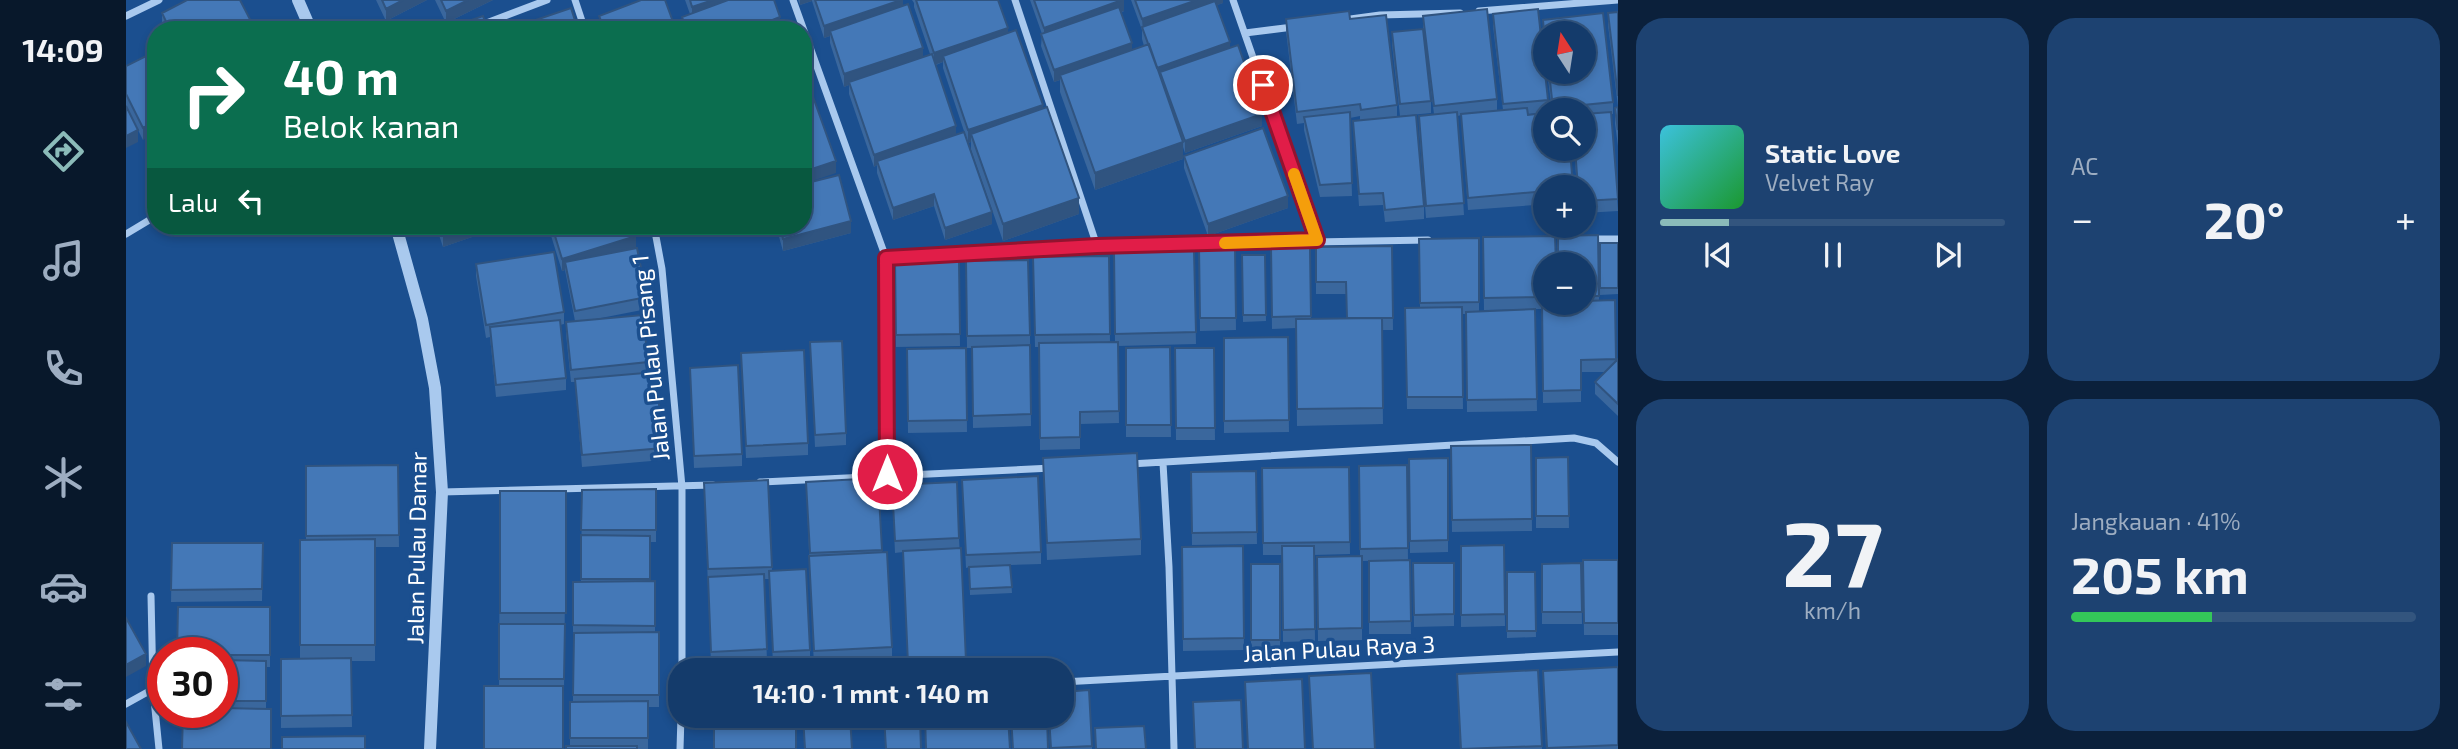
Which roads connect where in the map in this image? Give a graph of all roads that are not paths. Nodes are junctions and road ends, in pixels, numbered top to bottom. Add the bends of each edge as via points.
1 (159, 0) edge
2 (298, 0) edge
3 (547, 0) edge
4 (575, 0) edge
5 (793, 0) edge
6 (1015, 0) edge
7 (1233, 0) edge
8 (1618, 0) edge
9 (126, 16) edge
10 (1340, 20) edge
11 (307, 21) edge
12 (492, 21) edge
13 (582, 21) edge
14 (801, 21) edge
15 (1299, 26) edge
16 (1245, 33) junction
17 (812, 53) edge
18 (147, 221) edge
19 (126, 234) edge
20 (399, 235) edge
21 (656, 235) edge
22 (1577, 239) edge
23 (1618, 239) edge
24 (1317, 240) junction
25 (1440, 240) edge
26 (1097, 246) junction
27 (886, 258) junction
28 (1618, 462) edge
29 (1163, 463) junction
30 (1121, 465) edge
31 (1066, 467) edge
32 (887, 474) junction
33 (751, 483) edge
34 (723, 484) edge
35 (682, 487) junction
36 (442, 492) junction
37 (152, 596) dead end
38 (152, 637) edge
39 (1618, 652) edge
40 (682, 658) edge
41 (1171, 676) junction
42 (1074, 681) edge
43 (147, 692) edge
44 (126, 704) edge
45 (157, 728) edge
46 (681, 728) edge
47 (159, 749) edge
48 (430, 749) edge
49 (680, 749) edge
50 (1174, 749) edge

1 - 9 street
2 - 11 street
3 - 12 street
4 - 13 street
5 - 14 street
6 - 26 street
7 - 16 street
8 - 10 street
15 - 16 street
16 - 24 street
17 - 27 street
18 - 19 street
20 - 36 street, Jalan Pulau Damar via 422,318 435,388
21 - 35 street, Jalan Pulau Pisang 1
22 - 23 street
24 - 25 street
24 - 26 street
26 - 27 street
27 - 32 street
28 - 29 street via 1596,443 1574,438
29 - 30 street
29 - 41 street
31 - 32 street
32 - 33 street
34 - 35 street
35 - 36 street
35 - 40 street, Jalan Pulau Pisang 1
36 - 48 street, Jalan Pulau Damar
37 - 38 street
39 - 41 street, Jalan Pulau Raya 3
41 - 42 street, Jalan Pulau Raya 3
41 - 50 street
43 - 44 street
45 - 47 street
46 - 49 street

